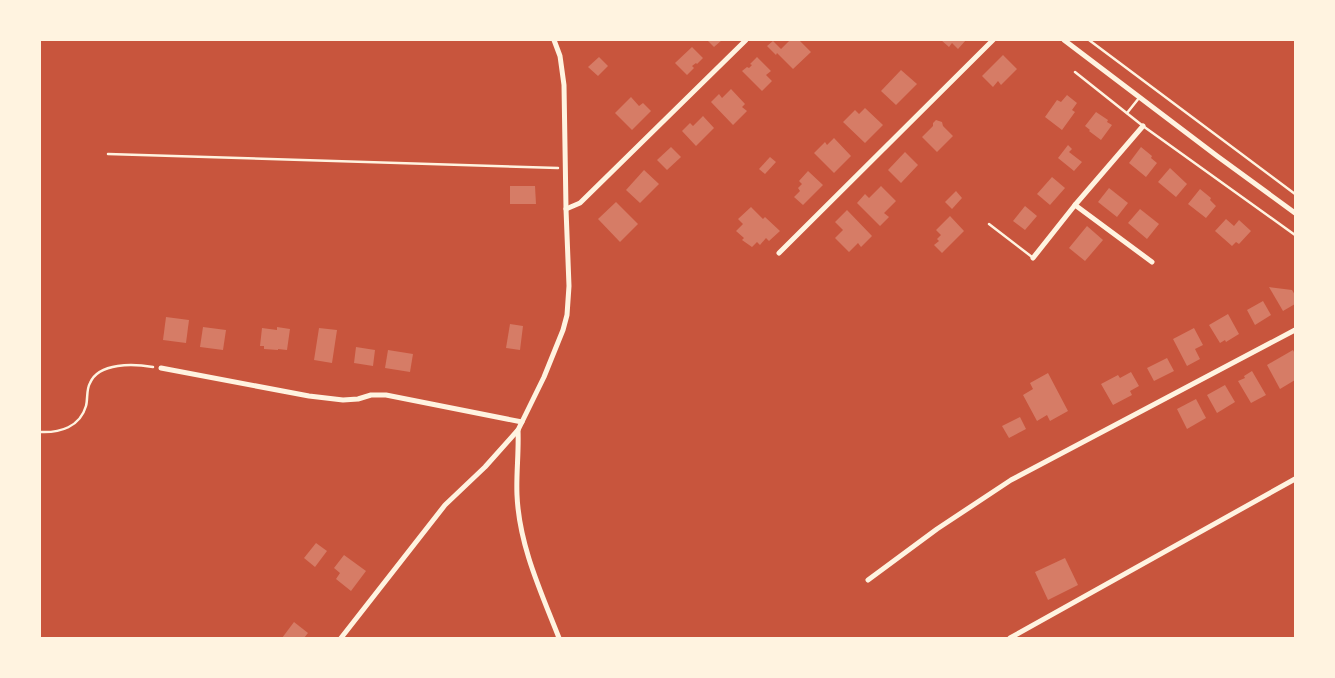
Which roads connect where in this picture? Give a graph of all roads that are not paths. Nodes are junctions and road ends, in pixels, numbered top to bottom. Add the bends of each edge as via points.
1 (554, 40) edge
2 (746, 40) edge
3 (994, 40) edge
4 (1064, 40) edge
5 (1075, 72) dead end
6 (1140, 97) junction
7 (1127, 113) junction
8 (1143, 126) junction
9 (1075, 205) junction
10 (566, 209) junction
11 (1295, 212) edge
12 (989, 224) dead end
13 (1295, 235) edge
14 (779, 253) dead end
15 (1033, 258) joint
16 (1152, 262) dead end
17 (1295, 330) edge
18 (161, 368) road end
19 (522, 422) junction
20 (518, 430) junction
21 (1295, 479) edge
22 (868, 580) dead end
23 (341, 638) edge
24 (559, 638) edge
25 (1010, 638) edge

1 - 10 street via 564,80
2 - 10 street via 580,203
3 - 14 street
4 - 6 street
5 - 7 lane
6 - 7 lane
6 - 11 street
7 - 8 lane
8 - 9 street
8 - 13 lane
9 - 15 street
9 - 16 street
10 - 19 street via 567,315 544,377
12 - 15 lane
17 - 22 street via 1012,480
18 - 19 street via 309,396 343,400 386,395
19 - 20 street
20 - 23 street via 485,468 445,505
20 - 24 street via 517,496 522,534
21 - 25 street

